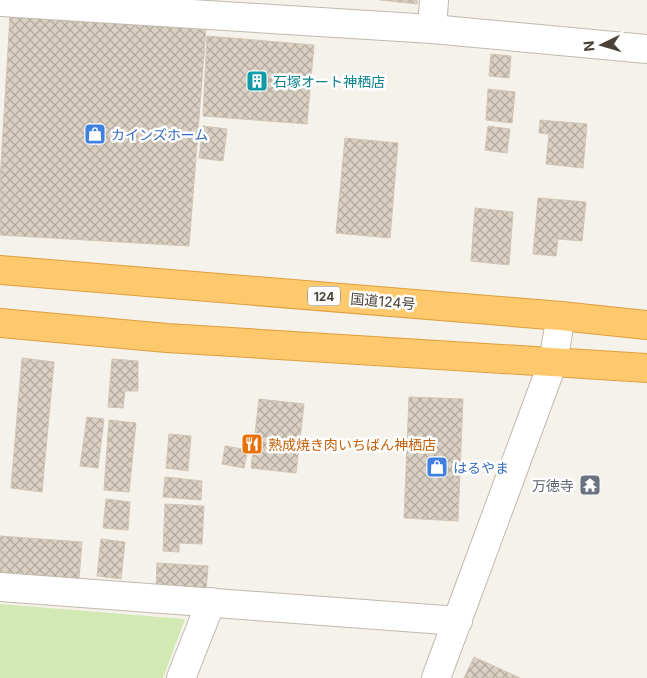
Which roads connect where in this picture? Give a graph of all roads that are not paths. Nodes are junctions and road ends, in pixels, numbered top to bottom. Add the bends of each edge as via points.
1 (434, 0) edge
2 (0, 2) edge
3 (432, 29) junction
4 (647, 49) edge
5 (0, 270) edge
6 (561, 316) junction
7 (0, 323) edge
8 (647, 325) edge
9 (553, 362) junction
10 (647, 368) edge
11 (0, 587) edge
12 (211, 602) junction
13 (458, 621) junction
14 (181, 678) edge
15 (436, 678) edge

1 - 3 street
2 - 3 street
3 - 4 street
5 - 6 highway, 国道124号 / 124
6 - 8 highway, 国道124号 / 124
6 - 9 street
7 - 9 highway via 167,338
9 - 10 highway
9 - 13 street
11 - 12 street
12 - 13 street
12 - 14 street
13 - 15 street

